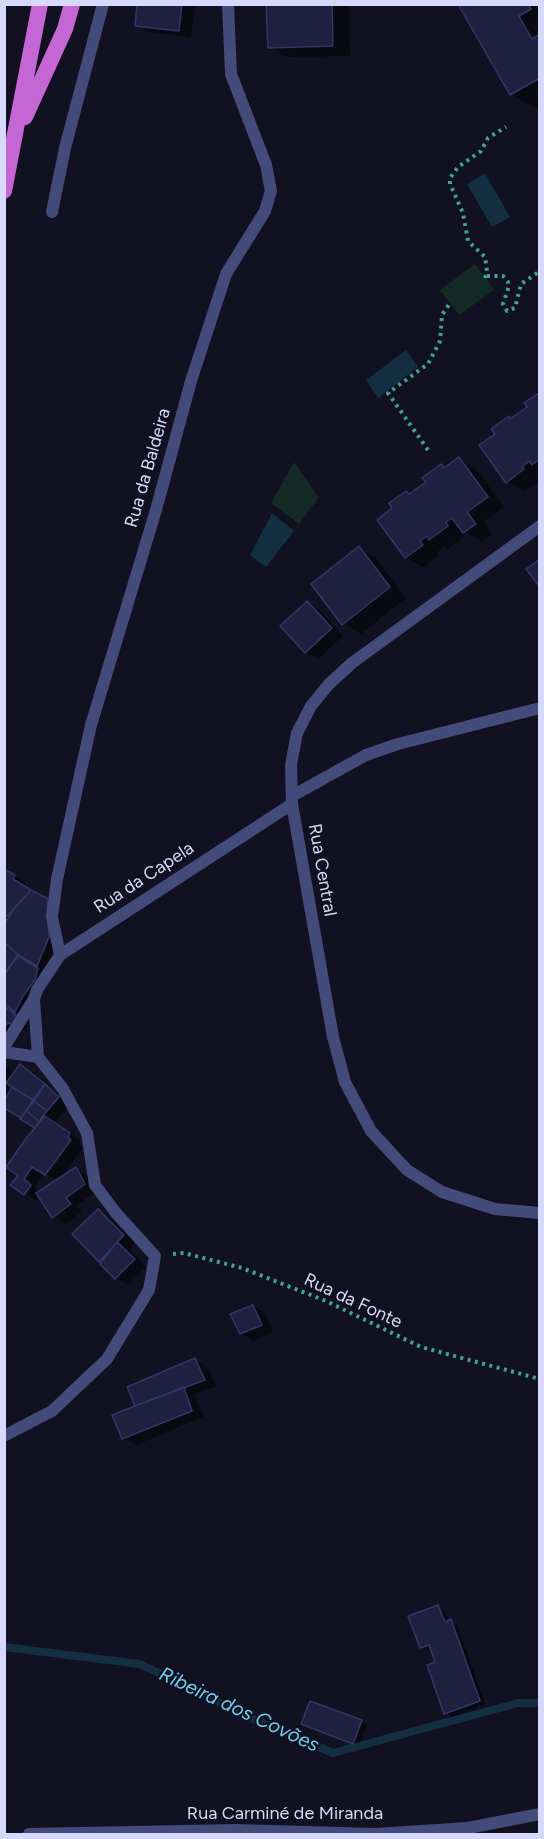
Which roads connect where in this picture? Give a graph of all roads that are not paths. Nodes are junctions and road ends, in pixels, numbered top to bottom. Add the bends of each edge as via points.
1 (40, 4) edge
2 (72, 4) edge
3 (103, 4) edge
4 (228, 4) edge
5 (14, 140) junction
6 (4, 190) edge
7 (52, 212) dead end
8 (540, 526) edge
9 (540, 708) edge
10 (292, 800) junction
11 (60, 955) junction
12 (34, 999) junction
13 (4, 1049) edge
14 (38, 1057) junction
15 (540, 1213) edge
16 (4, 1436) edge
17 (540, 1814) edge
18 (29, 1834) edge

1 - 5 highway
2 - 5 highway via 65,29
3 - 7 street
4 - 11 street, Rua da Baldeira via 231,74 266,165 271,191 265,211 226,274 91,724 57,879 52,917
5 - 6 highway
8 - 10 street, Rua Central via 352,663 329,684 311,706 297,733 291,765
9 - 10 street, Rua da Capela via 366,755
10 - 11 street, Rua da Capela
10 - 15 street, Rua Central via 333,1037 345,1082 371,1131 407,1170 442,1192 495,1209
11 - 12 street, Rua da Capela
12 - 13 street, Rua da Capela
12 - 14 street
13 - 14 street
14 - 16 street via 63,1089 87,1134 95,1185 155,1256 149,1290 107,1359 52,1411
17 - 18 street, Rua Carminé de Miranda via 468,1828 375,1834 236,1830

